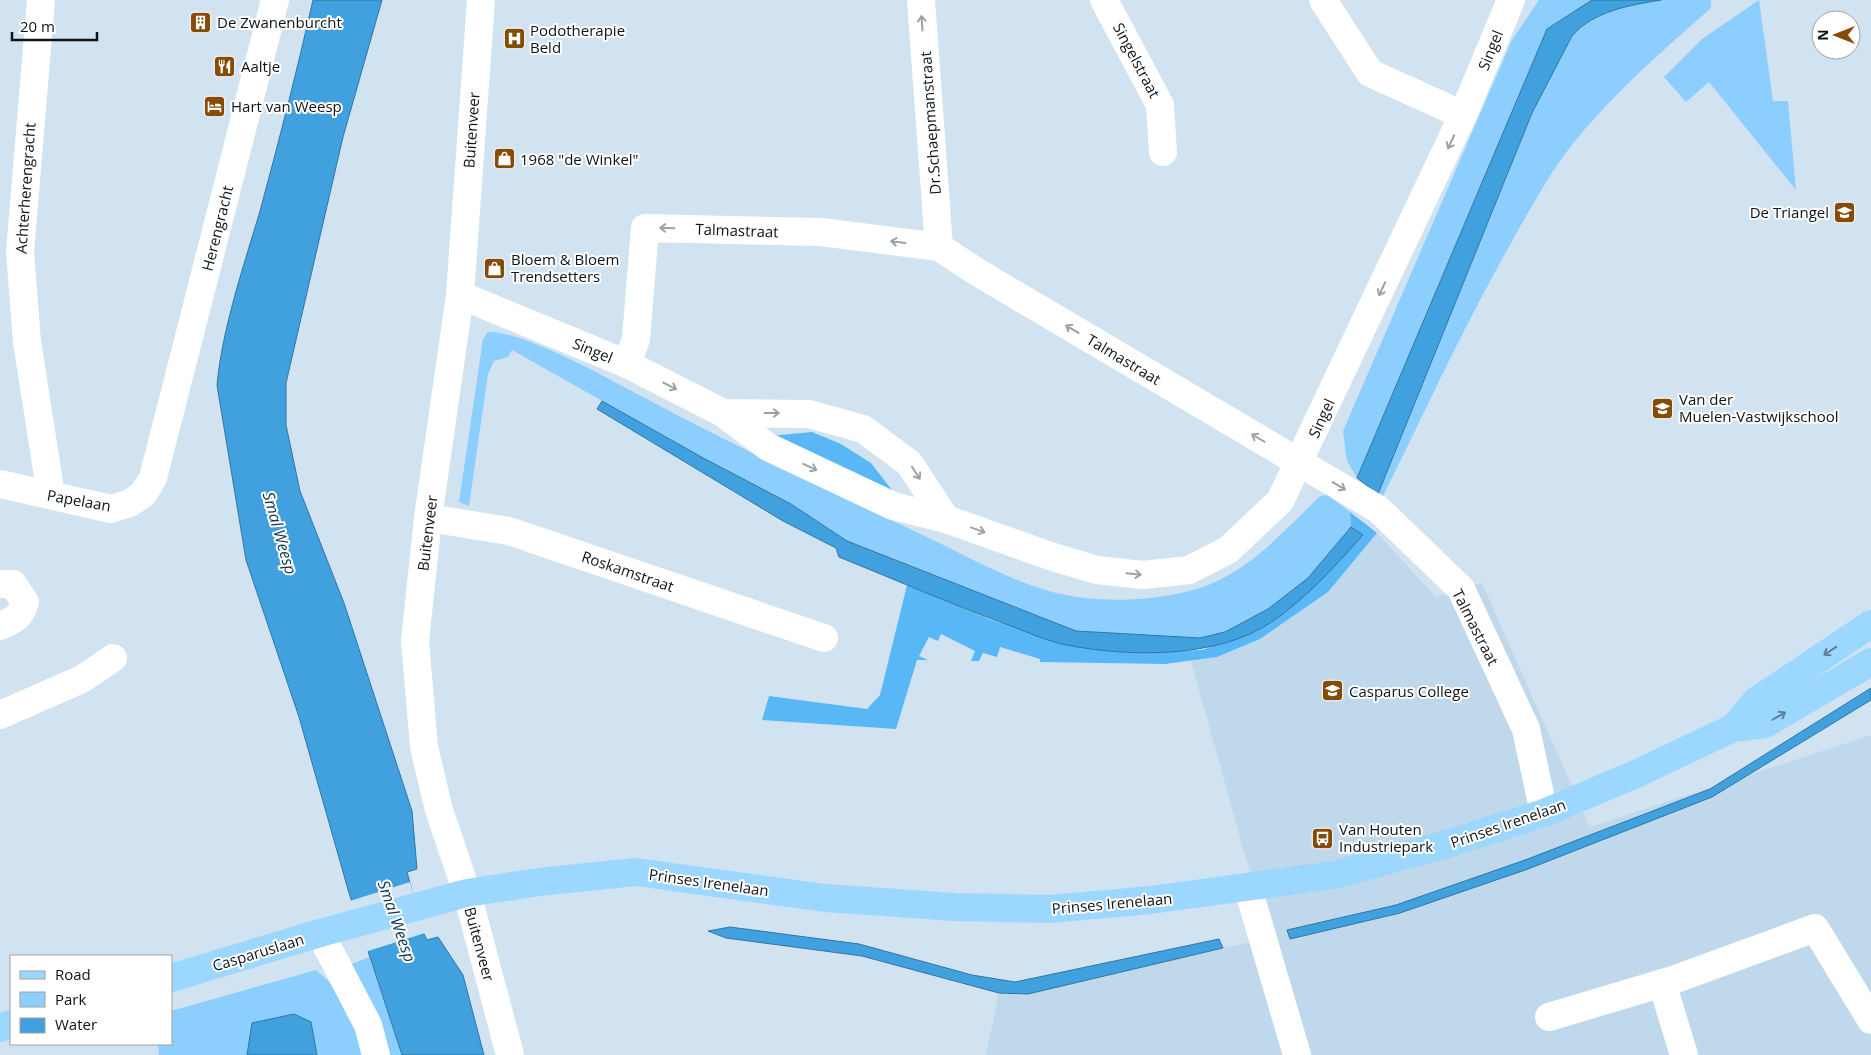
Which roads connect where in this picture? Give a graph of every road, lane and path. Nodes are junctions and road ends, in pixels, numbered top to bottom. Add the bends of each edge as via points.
1 (41, 0) edge
2 (275, 0) edge
3 (480, 0) edge
4 (920, 0) edge
5 (1104, 0) edge
6 (1323, 0) edge
7 (1511, 0) edge
8 (1463, 115) junction
9 (1163, 152) dead end
10 (10, 223) edge
11 (938, 247) junction
12 (460, 296) junction
13 (627, 364) junction
14 (723, 413) junction
15 (159, 456) joint
16 (1300, 463) junction
17 (0, 484) edge
18 (51, 495) junction
19 (428, 518) junction
20 (946, 518) junction
21 (0, 584) edge
22 (1871, 624) edge
23 (0, 626) edge
24 (824, 638) dead end
25 (114, 658) dead end
26 (1871, 662) edge
27 (0, 715) edge
28 (1733, 728) junction
29 (1544, 813) junction
30 (1248, 888) junction
31 (466, 894) junction
32 (332, 930) junction
33 (172, 978) edge
34 (1662, 984) junction
35 (1549, 1017) dead end
36 (1871, 1020) edge
37 (376, 1055) edge
38 (510, 1055) edge
39 (1298, 1055) edge
40 (1684, 1055) edge

1 - 10 street, Achterherengracht
2 - 15 street, Herengracht
3 - 12 street, Buitenveer
11 -> 4 street, Dr.Schaepmanstraat
5 - 9 street, Singelstraat via 1160,104
6 - 8 street via 1370,73
7 - 8 street, Singel
8 -> 16 street, Singel
10 - 18 street, Achterherengracht via 20,252 27,342
11 -> 13 street, Talmastraat via 820,232 645,228 636,339
16 -> 11 street, Talmastraat
12 - 13 street, Singel
12 - 19 street, Buitenveer
13 -> 14 street, Singel
14 -> 20 street, Singel via 768,447 893,506
14 -> 20 street, Singel via 809,414 864,430 909,463
15 - 18 street, Papelaan via 153,478 143,494 130,503 111,509
20 -> 16 street, Singel via 1097,570 1143,575 1189,570 1228,550 1280,501
16 -> 29 street, Talmastraat via 1378,509 1460,589 1526,729
17 - 18 street, Papelaan
19 - 24 street, Roskamstraat via 509,531
19 - 31 street, Buitenveer via 415,641 424,747 439,810
21 - 23 street via 13,584 25,602 17,619
22 -> 28 main road, Prinses Irenelaan via 1756,701
25 - 27 street via 82,679
28 -> 26 main road, Prinses Irenelaan via 1765,724
28 - 29 main road, Prinses Irenelaan
29 - 30 main road, Prinses Irenelaan via 1334,875
30 - 31 main road, Prinses Irenelaan via 1049,909 954,907 825,898 636,872 539,882
30 - 39 street
31 - 32 main road, Casparuslaan
31 - 38 street, Buitenveer
32 - 33 main road, Casparuslaan
32 - 37 street
34 - 35 street
34 - 36 street via 1816,928
34 - 40 street

